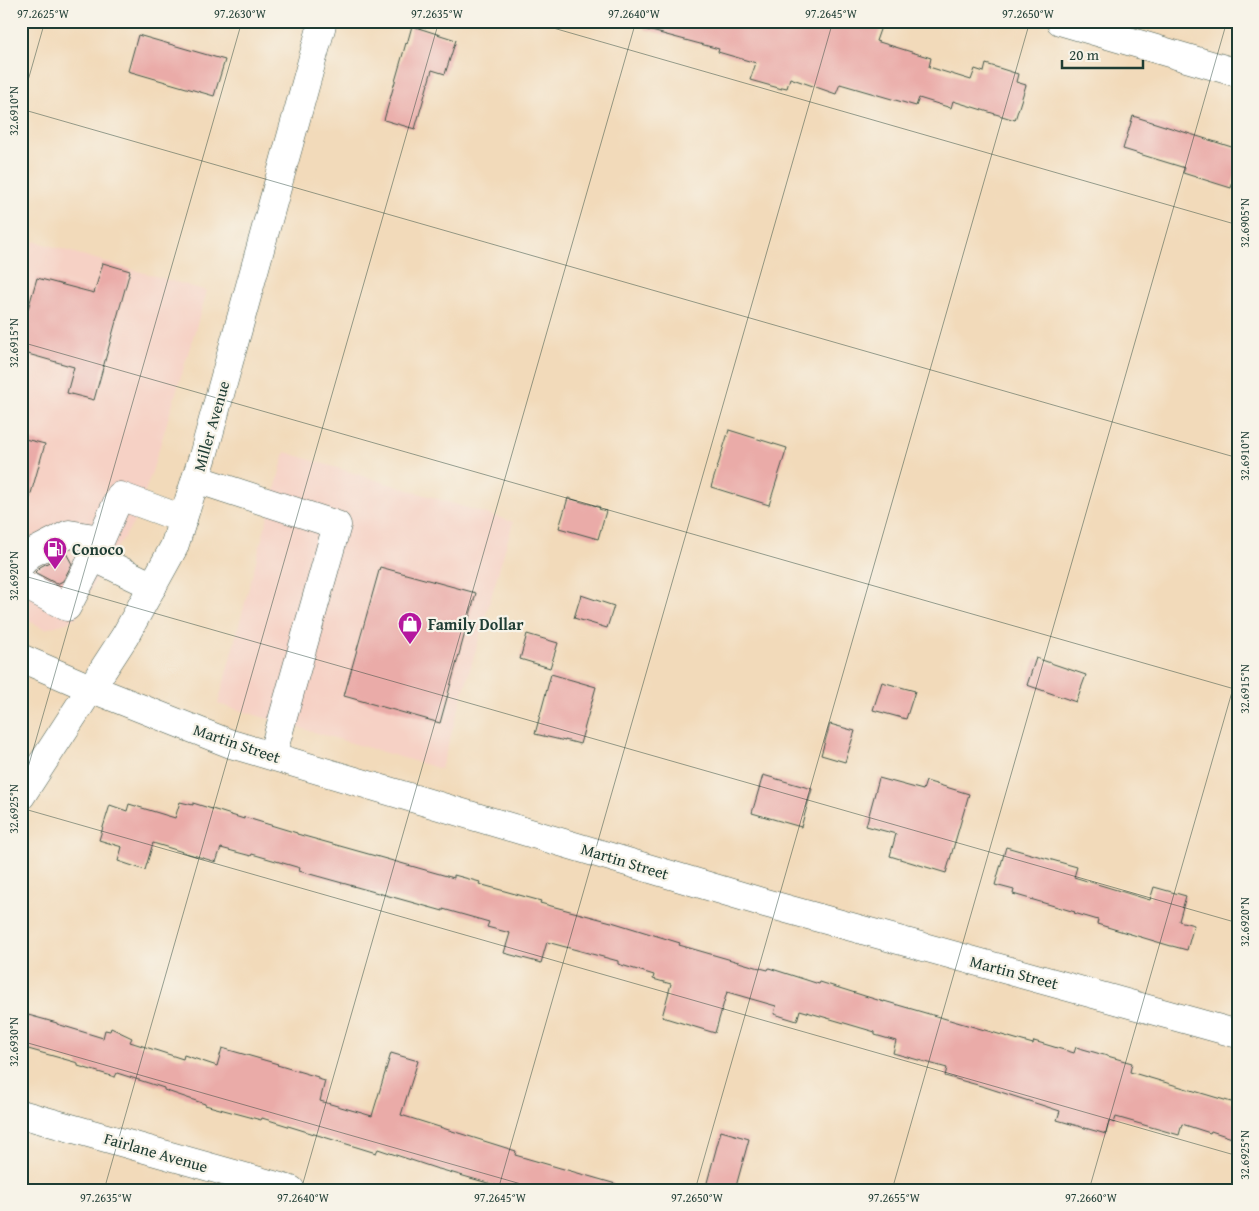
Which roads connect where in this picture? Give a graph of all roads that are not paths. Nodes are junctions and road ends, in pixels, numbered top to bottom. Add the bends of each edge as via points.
1 (323, 21) edge
2 (1060, 21) edge
3 (1238, 73) edge
4 (196, 479) junction
5 (183, 519) junction
6 (97, 548) junction
7 (22, 582) edge
8 (153, 586) junction
9 (21, 658) edge
10 (90, 688) junction
11 (272, 756) junction
12 (21, 796) edge
13 (1238, 1034) edge
14 (21, 1114) edge
15 (291, 1190) edge

1 - 4 street, Miller Avenue
2 - 3 street
4 - 5 street, Miller Avenue
4 - 11 street via 336,525
5 - 6 street via 120,496
5 - 8 street, Miller Avenue via 174,547
6 - 7 street via 69,534 30,554
6 - 7 street via 67,607
6 - 8 street
8 - 10 street, Miller Avenue
9 - 10 street, Martin Street
10 - 11 street, Martin Street via 231,744
10 - 12 street, Miller Avenue
11 - 13 street, Martin Street via 765,903
14 - 15 street, Fairlane Avenue

